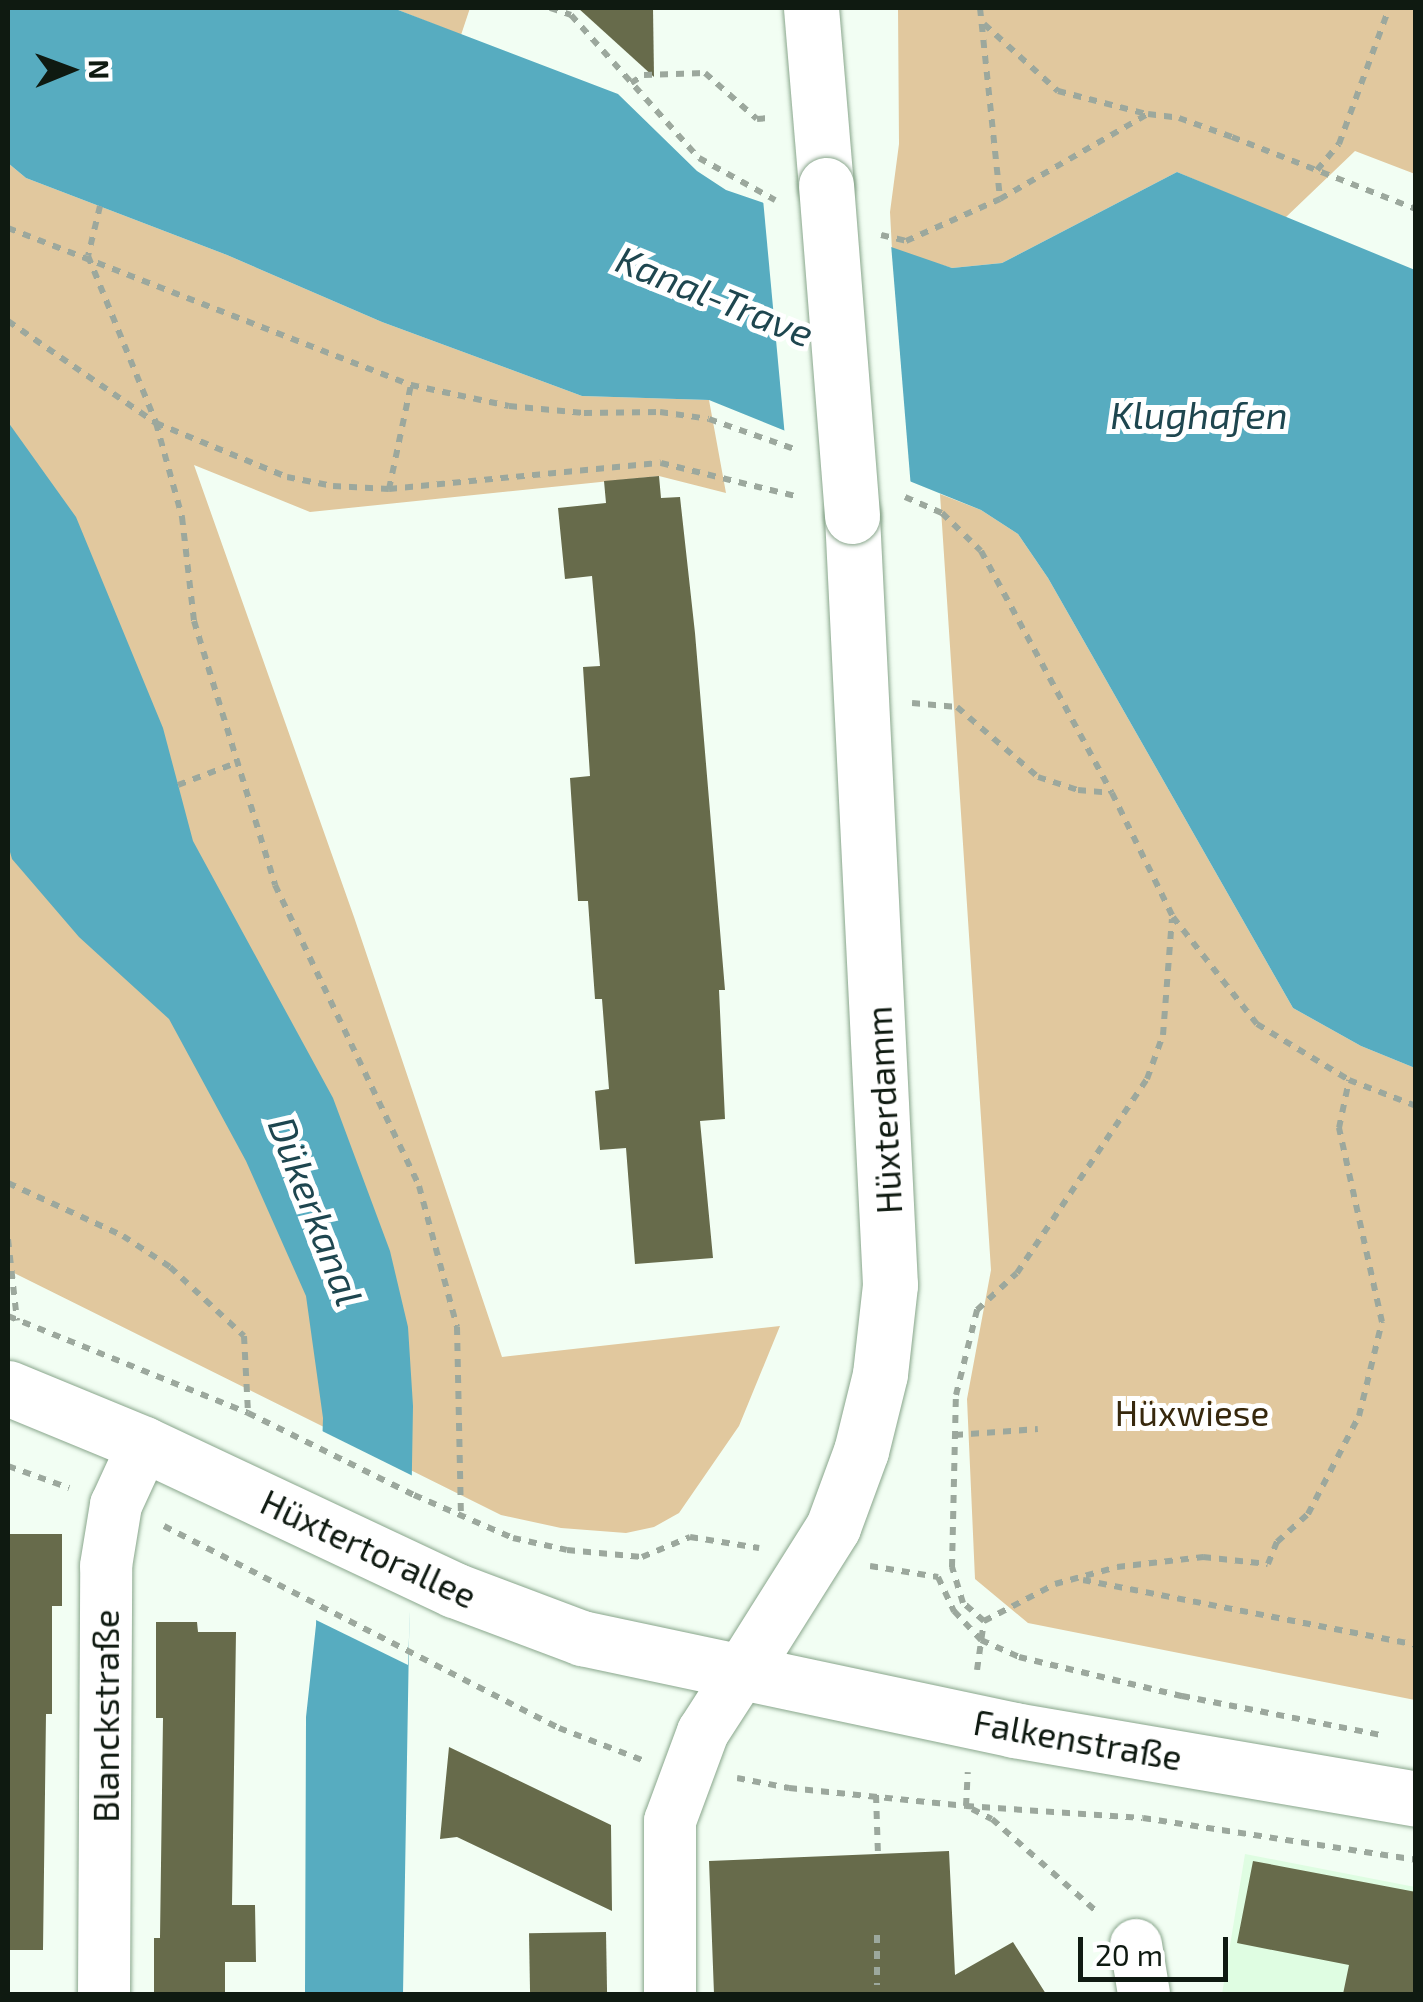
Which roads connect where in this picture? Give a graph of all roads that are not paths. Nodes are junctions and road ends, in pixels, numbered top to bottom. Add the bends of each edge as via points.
1 (811, 8) edge
2 (8, 1388) edge
3 (144, 1444) junction
4 (742, 1670) junction
5 (1416, 1798) edge
6 (104, 1994) edge
7 (670, 1994) edge

1 - 4 main road, Hüxterdamm, bridge via 809,196 852,516 890,1286 880,1374 833,1527
2 - 3 main road, Hüxtertorallee
3 - 4 main road, Hüxtertorallee via 412,1570 582,1638
3 - 6 street, Blanckstraße via 116,1505 106,1566
4 - 5 main road, Falkenstraße via 1029,1733
4 - 7 street via 703,1732 670,1821

